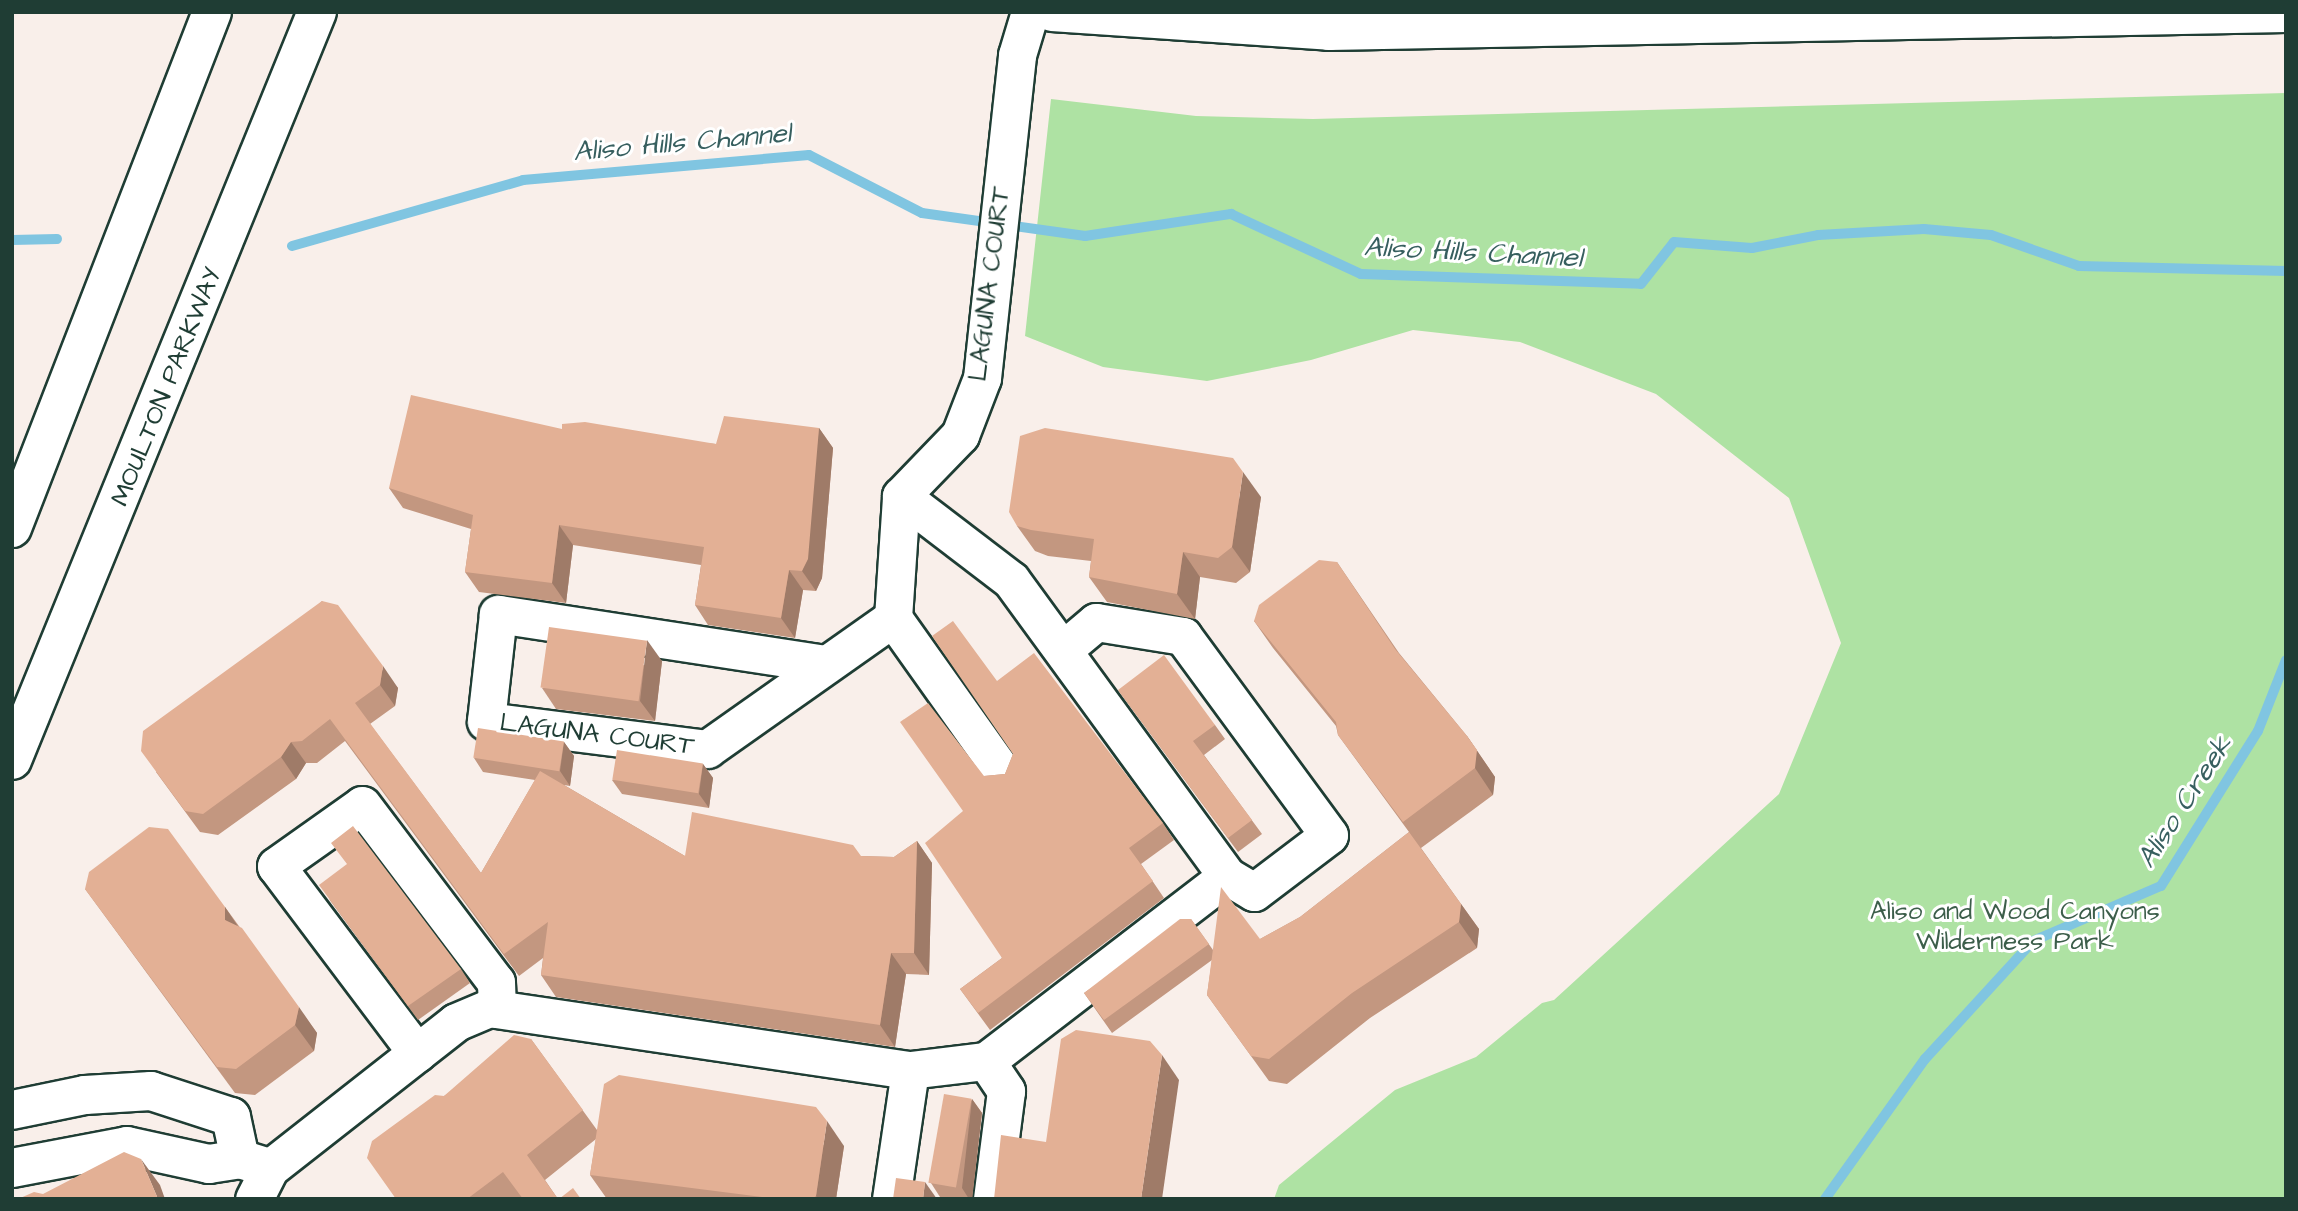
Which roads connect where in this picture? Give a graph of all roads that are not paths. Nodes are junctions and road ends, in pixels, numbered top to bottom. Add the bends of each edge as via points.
1 (212, 12) edge
2 (317, 12) edge
3 (1030, 12) edge
4 (1052, 12) edge
5 (2286, 13) edge
6 (2135, 14) edge
7 (901, 496) junction
8 (12, 528) edge
9 (893, 618) junction
10 (1066, 647) junction
11 (825, 664) junction
12 (12, 760) edge
13 (1004, 774) edge
14 (1227, 876) junction
15 (497, 1009) junction
16 (417, 1053) junction
17 (986, 1061) junction
18 (910, 1070) junction
19 (12, 1110) edge
20 (12, 1168) edge
21 (255, 1175) edge
22 (891, 1199) edge
23 (992, 1199) edge

1 - 8 main road
2 - 12 main road, MOULTON PARKWAY
3 - 7 street, LAGUNA COURT via 1017,55 983,368 960,435
4 - 6 main road via 1329,32 1623,31
5 - 6 main road
7 - 9 street
7 - 10 street via 1012,580
9 - 11 street, LAGUNA COURT
9 - 13 street
10 - 14 street
10 - 14 street via 1096,622 1183,636 1329,835 1254,892
11 - 11 street, LAGUNA COURT via 498,614 486,721 707,749
14 - 17 street
15 - 16 street via 456,1022
15 - 16 street via 496,982 362,805 276,866
15 - 18 street
16 - 21 street
17 - 18 street
17 - 23 street via 1006,1091
18 - 22 street
19 - 21 main road via 85,1095 151,1091 231,1117
20 - 21 main road via 127,1146

